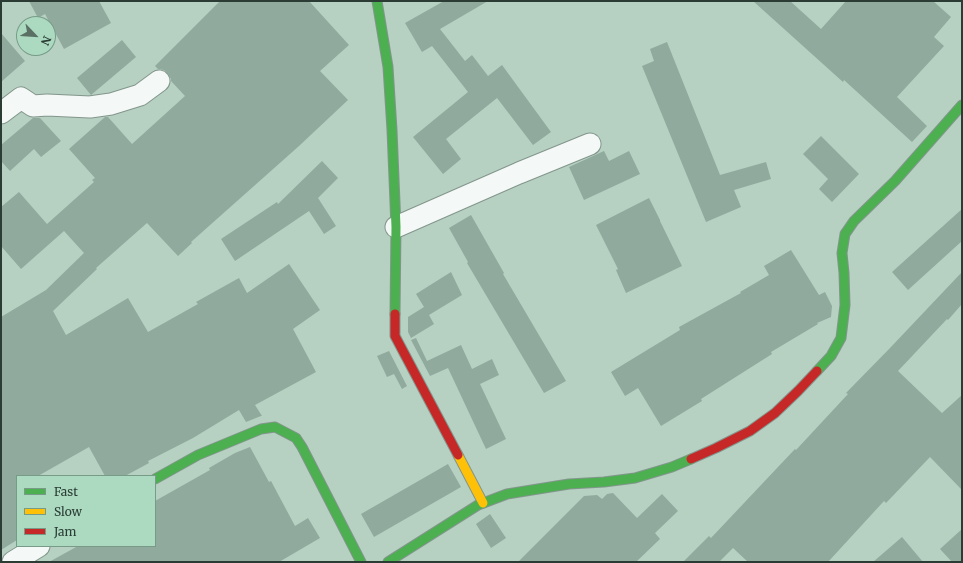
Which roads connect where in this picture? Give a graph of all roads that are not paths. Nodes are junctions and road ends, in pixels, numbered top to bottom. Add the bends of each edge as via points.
1 (377, 1) edge
2 (159, 81) dead end
3 (962, 105) edge
4 (1, 113) edge
5 (590, 144) dead end
6 (396, 227) junction
7 (156, 478) edge
8 (483, 503) junction
9 (37, 547) edge
10 (13, 562) edge
11 (361, 562) edge
12 (388, 562) edge

1 - 6 street via 388,67
2 - 4 street via 140,95 110,104 90,107 33,106 21,98
3 - 8 street via 895,181 854,221 845,234 842,253 845,305 841,338 831,356 775,413 750,431 672,467 635,478 569,484 507,494
5 - 6 street
6 - 8 street via 395,336
7 - 11 street via 198,455 260,429 275,427 296,438 302,447
8 - 12 street
9 - 10 street

